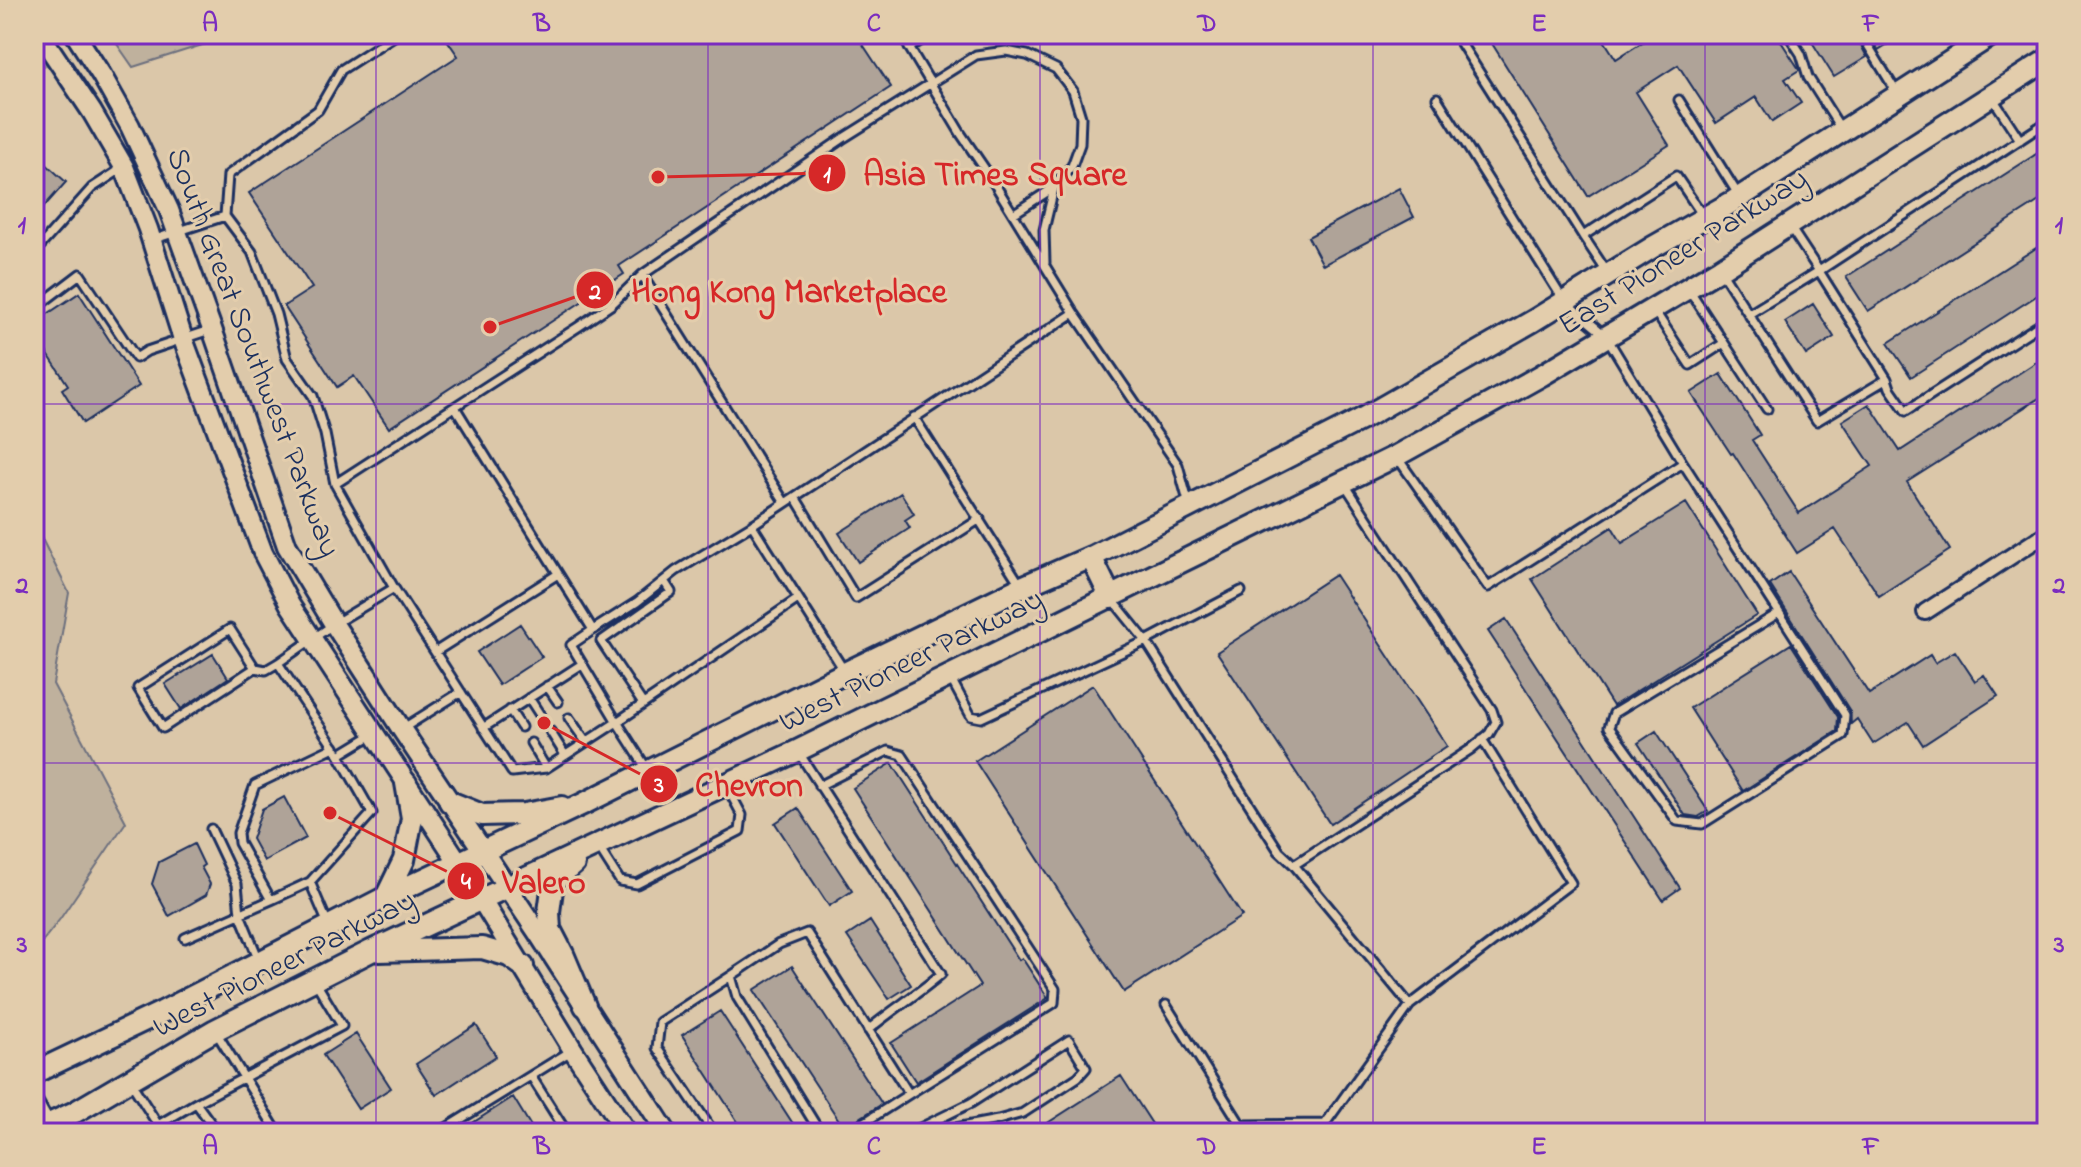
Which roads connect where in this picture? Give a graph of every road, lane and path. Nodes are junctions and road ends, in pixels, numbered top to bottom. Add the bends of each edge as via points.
1 (40, 34) edge
2 (75, 34) edge
3 (397, 34) edge
4 (901, 34) edge
5 (931, 34) edge
6 (1455, 34) edge
7 (1788, 34) edge
8 (1861, 34) edge
9 (1993, 34) edge
10 (909, 48) junction
11 (2047, 60) edge
12 (931, 83) junction
13 (1899, 95) junction
14 (1991, 95) junction
15 (1437, 98) dead end
16 (1679, 100) dead end
17 (2047, 122) edge
18 (1842, 131) junction
19 (2020, 140) junction
20 (124, 167) junction
21 (1055, 183) junction
22 (1740, 198) junction
23 (1013, 214) junction
24 (225, 216) junction
25 (1704, 218) junction
26 (1788, 224) junction
27 (176, 232) junction
28 (1583, 236) junction
29 (151, 240) junction
30 (34, 253) edge
31 (1045, 265) junction
32 (1720, 269) junction
33 (1819, 271) junction
34 (1609, 274) junction
35 (642, 275) junction
36 (1688, 288) junction
37 (1564, 301) junction
38 (1653, 308) junction
39 (34, 309) edge
40 (1074, 313) junction
41 (1749, 314) junction
42 (2047, 320) edge
43 (212, 329) junction
44 (1606, 336) junction
45 (183, 339) junction
46 (1724, 343) junction
47 (1887, 379) junction
48 (455, 407) junction
49 (1767, 409) dead end
50 (914, 417) junction
51 (1318, 442) joint
52 (1396, 456) junction
53 (1683, 463) junction
54 (1343, 481) junction
55 (335, 484) junction
56 (795, 497) junction
57 (785, 503) junction
58 (1189, 508) junction
59 (980, 519) junction
60 (752, 525) junction
61 (2047, 533) edge
62 (1091, 557) junction
63 (558, 574) junction
64 (664, 581) junction
65 (1022, 587) junction
66 (394, 588) junction
67 (1241, 591) dead end
68 (1111, 598) junction
69 (798, 599) junction
70 (1925, 612) dead end
71 (1779, 613) junction
72 (334, 624) junction
73 (593, 630) junction
74 (313, 638) junction
75 (1146, 641) junction
76 (435, 652) junction
77 (278, 663) junction
78 (582, 664) junction
79 (255, 668) junction
80 (845, 673) junction
81 (950, 676) junction
82 (547, 686) junction
83 (461, 692) junction
84 (529, 698) junction
85 (558, 702) dead end
86 (643, 704) junction
87 (510, 710) junction
88 (540, 715) dead end
89 (569, 718) dead end
90 (617, 722) junction
91 (521, 727) dead end
92 (483, 728) junction
93 (402, 730) junction
94 (550, 731) dead end
95 (374, 734) junction
96 (1482, 739) junction
97 (586, 742) junction
98 (531, 743) dead end
99 (337, 751) junction
100 (797, 751) junction
101 (565, 755) junction
102 (546, 768) junction
103 (648, 771) junction
104 (406, 783) junction
105 (726, 785) junction
106 (819, 786) junction
107 (450, 802) junction
108 (585, 803) junction
109 (211, 829) dead end
110 (597, 844) junction
111 (483, 852) junction
112 (459, 863) junction
113 (1294, 865) junction
114 (310, 882) junction
115 (507, 888) junction
116 (386, 897) junction
117 (271, 900) junction
118 (481, 900) junction
119 (240, 914) junction
120 (329, 926) junction
121 (185, 938) dead end
122 (371, 951) junction
123 (260, 962) junction
124 (523, 966) junction
125 (731, 976) junction
126 (315, 980) junction
127 (1166, 1005) dead end
128 (1410, 1005) junction
129 (585, 1006) junction
130 (215, 1030) junction
131 (868, 1030) junction
132 (573, 1050) junction
133 (34, 1073) edge
134 (531, 1076) junction
135 (244, 1078) junction
136 (129, 1080) junction
137 (34, 1094) edge
138 (909, 1094) junction
139 (196, 1103) junction
140 (47, 1129) edge
141 (218, 1133) edge
142 (278, 1133) edge
143 (438, 1133) edge
144 (567, 1133) edge
145 (627, 1133) edge
146 (667, 1133) edge
147 (714, 1133) edge
148 (825, 1133) edge
149 (848, 1133) edge
150 (910, 1133) edge
151 (929, 1133) edge

1 - 20 main road, South Great Southwest Parkway
2 - 27 main road, South Great Southwest Parkway via 130,126
3 - 24 lane via 341,70 318,110 228,175
4 - 10 lane
5 - 10 lane
6 - 28 lane
7 - 18 lane
8 - 13 lane
9 - 13 main road, East Pioneer Parkway
10 - 12 lane
11 - 14 main road, East Pioneer Parkway
12 - 21 lane via 976,55 1006,51 1056,69 1073,91 1081,117 1072,166
12 - 23 lane
12 - 35 lane
13 - 18 main road, East Pioneer Parkway
14 - 19 lane
14 - 26 main road, East Pioneer Parkway
15 - 37 lane
16 - 22 lane
17 - 19 lane
18 - 22 main road, East Pioneer Parkway
19 - 33 lane
20 - 29 main road, South Great Southwest Parkway
20 - 30 lane via 92,188
21 - 23 lane
21 - 31 lane via 1044,230
22 - 25 main road, East Pioneer Parkway
23 - 31 lane
24 - 27 lane
24 - 55 lane via 252,252 287,359 313,396
25 - 28 lane via 1676,176
25 - 34 main road, East Pioneer Parkway
26 - 32 main road, East Pioneer Parkway
26 - 33 lane
27 - 29 lane
27 - 43 main road, South Great Southwest Parkway
28 - 34 lane
29 - 45 main road, South Great Southwest Parkway
31 - 40 lane
32 - 36 main road, East Pioneer Parkway
32 - 41 lane
33 - 41 lane
33 - 47 lane
34 - 37 main road, East Pioneer Parkway
35 - 48 lane via 612,304
35 - 57 lane
36 - 38 main road, East Pioneer Parkway
36 - 46 lane
37 - 44 lane
37 - 51 main road, East Pioneer Parkway
38 - 44 main road, East Pioneer Parkway
38 - 46 lane via 1690,365
39 - 45 lane via 80,274 136,358
40 - 50 lane
40 - 58 lane via 1178,465
41 - 47 lane via 1817,421
42 - 47 lane via 1906,411
43 - 45 lane
43 - 72 main road, South Great Southwest Parkway via 287,546
44 - 52 main road, East Pioneer Parkway
44 - 53 lane
45 - 74 main road, South Great Southwest Parkway via 263,553
46 - 49 lane
48 - 55 lane
48 - 63 lane
50 - 56 lane
50 - 59 lane
51 - 58 main road, West Pioneer Parkway
52 - 53 lane via 1488,587
52 - 54 main road, East Pioneer Parkway
53 - 71 lane
54 - 68 main road, West Pioneer Parkway
54 - 96 lane via 1492,710 1496,722
55 - 66 lane
56 - 57 lane
56 - 59 lane via 856,598
57 - 60 lane
58 - 62 main road, West Pioneer Parkway
59 - 65 lane
60 - 64 lane
60 - 69 lane
61 - 70 street
62 - 65 main road, West Pioneer Parkway
62 - 68 main road
63 - 73 lane
63 - 76 lane
64 - 73 lane
64 - 86 lane via 671,592 601,641
65 - 80 main road, West Pioneer Parkway
66 - 72 lane
66 - 76 lane
67 - 75 lane
68 - 75 lane
68 - 81 main road, West Pioneer Parkway
69 - 80 lane
69 - 86 lane
71 - 71 lane via 1845,715 1843,735 1702,824 1677,821 1609,727 1614,713
72 - 74 lane
72 - 93 main road, South Great Southwest Parkway
73 - 78 lane via 571,645
74 - 77 lane
74 - 95 main road, South Great Southwest Parkway
75 - 81 lane via 981,718 971,716
75 - 113 lane via 1279,851
76 - 83 lane
77 - 79 lane via 266,670
77 - 99 lane
78 - 82 lane
78 - 90 lane
79 - 79 lane via 163,728 138,688 230,629
80 - 103 main road, West Pioneer Parkway
81 - 100 main road, West Pioneer Parkway
82 - 84 lane
82 - 85 lane
83 - 92 lane
83 - 93 lane
84 - 87 lane
84 - 88 lane
86 - 90 lane
87 - 91 lane
87 - 92 lane
89 - 97 lane
90 - 97 lane
90 - 103 lane
92 - 102 lane via 512,772
93 - 107 main road, South Great Southwest Parkway
94 - 101 lane
95 - 99 lane
95 - 104 main road, South Great Southwest Parkway
96 - 113 lane
96 - 128 lane via 1571,883
97 - 101 lane
98 - 102 lane
99 - 114 lane via 372,813
99 - 117 lane via 255,785 239,843
100 - 105 main road, West Pioneer Parkway
100 - 106 lane
101 - 102 lane
103 - 108 main road, West Pioneer Parkway
104 - 112 main road, South Great Southwest Parkway
104 - 116 main road via 412,818 404,860
105 - 110 main road, West Pioneer Parkway
105 - 110 lane via 742,815 740,831 637,884 620,881
106 - 131 lane via 941,974
106 - 138 lane via 888,751 902,755 1055,989 1054,1003
107 - 108 main road via 482,815
107 - 111 main road, South Great Southwest Parkway
108 - 111 main road, West Pioneer Parkway
109 - 119 lane via 237,884
110 - 115 main road, West Pioneer Parkway
110 - 129 main road via 553,882 549,912 550,929
111 - 112 main road, West Pioneer Parkway
111 - 115 main road, South Great Southwest Parkway
112 - 116 main road, West Pioneer Parkway
112 - 118 main road, South Great Southwest Parkway
113 - 128 lane
114 - 117 lane
114 - 120 lane
115 - 118 main road, West Pioneer Parkway
115 - 129 main road, South Great Southwest Parkway
116 - 120 main road, West Pioneer Parkway
117 - 119 lane
118 - 122 main road, West Pioneer Parkway
118 - 124 main road, South Great Southwest Parkway
119 - 121 lane
119 - 123 lane
120 - 123 main road, West Pioneer Parkway
122 - 124 main road via 482,948
122 - 126 main road, West Pioneer Parkway
123 - 133 main road, West Pioneer Parkway
124 - 132 main road, South Great Southwest Parkway
125 - 131 lane via 779,944 807,933
125 - 147 lane via 660,1022 657,1048
125 - 148 lane via 737,997
126 - 130 main road, West Pioneer Parkway
126 - 135 lane via 342,1026
127 - 128 lane via 1241,1125 1325,1124
129 - 146 main road, South Great Southwest Parkway
130 - 135 lane
130 - 136 main road, West Pioneer Parkway
131 - 138 lane
132 - 134 lane
132 - 145 main road, South Great Southwest Parkway
134 - 143 lane
134 - 144 lane
135 - 139 lane
135 - 142 lane
136 - 139 lane via 158,1125
136 - 140 main road, West Pioneer Parkway
137 - 140 lane
138 - 149 lane
139 - 141 lane
150 - 151 lane via 971,1103 1069,1040 1086,1068 1023,1113

